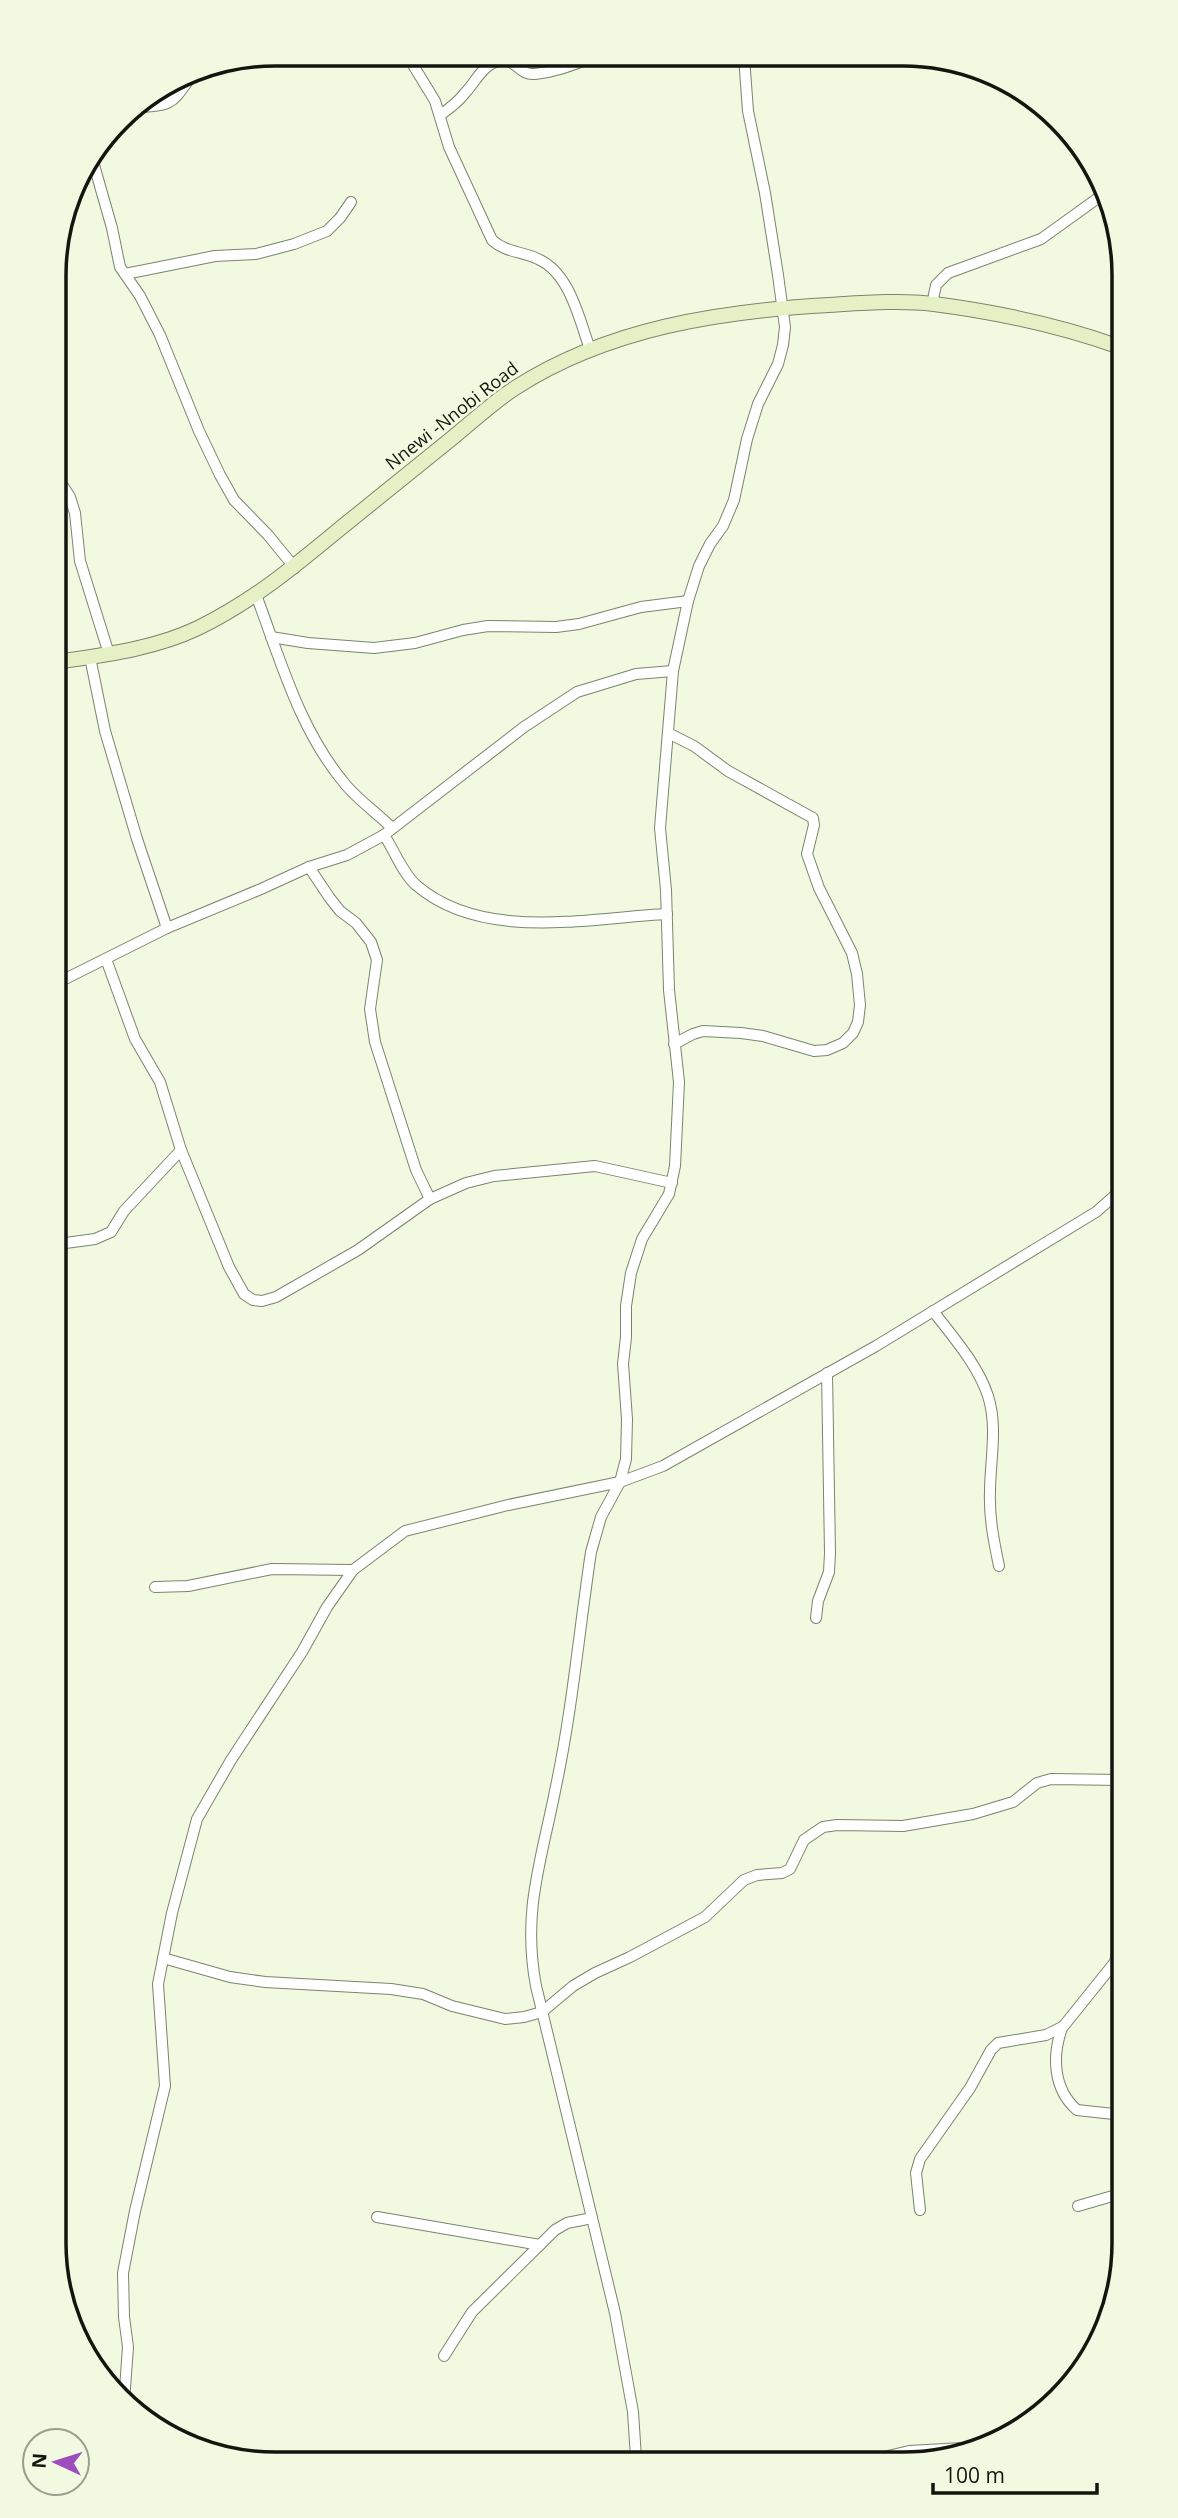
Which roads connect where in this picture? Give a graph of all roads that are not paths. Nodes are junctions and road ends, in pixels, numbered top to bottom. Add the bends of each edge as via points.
1 (415, 67) edge
2 (487, 67) edge
3 (519, 67) edge
4 (558, 67) edge
5 (745, 67) edge
6 (182, 89) edge
7 (153, 106) edge
8 (440, 115) junction
9 (95, 170) edge
10 (1096, 199) edge
11 (351, 202) dead end
12 (125, 274) junction
13 (932, 304) junction
14 (782, 308) junction
15 (1112, 345) edge
16 (590, 349) junction
17 (67, 493) edge
18 (295, 568) junction
19 (256, 596) junction
20 (688, 601) junction
21 (271, 637) junction
22 (109, 654) junction
23 (90, 657) junction
24 (67, 660) edge
25 (673, 671) junction
26 (668, 733) junction
27 (388, 831) junction
28 (309, 867) junction
29 (667, 914) junction
30 (167, 928) junction
31 (106, 959) junction
32 (67, 978) edge
33 (674, 1045) junction
34 (181, 1150) junction
35 (672, 1183) junction
36 (1112, 1198) edge
37 (430, 1199) junction
38 (67, 1243) edge
39 (933, 1311) junction
40 (827, 1373) junction
41 (620, 1482) junction
42 (999, 1566) dead end
43 (354, 1570) junction
44 (155, 1587) dead end
45 (816, 1618) dead end
46 (1111, 1780) edge
47 (163, 1958) junction
48 (1111, 1967) edge
49 (542, 2012) junction
50 (1062, 2027) junction
51 (1111, 2114) edge
52 (1111, 2196) edge
53 (1078, 2206) dead end
54 (920, 2210) dead end
55 (377, 2217) dead end
56 (592, 2218) junction
57 (540, 2245) junction
58 (444, 2356) dead end
59 (125, 2387) edge
60 (931, 2450) edge
61 (635, 2452) edge
62 (906, 2452) edge

1 - 8 street
2 - 8 street
3 - 4 street via 535,74
5 - 14 street via 748,111
6 - 7 street via 172,102
8 - 16 street via 492,240 505,250 538,258 553,268
9 - 12 street
10 - 13 street via 1041,239 948,272 936,285
11 - 12 street via 327,231 294,244
12 - 18 street via 160,335 199,431 234,500
13 - 14 main road, Nnewi -Nnobi Road
13 - 15 main road, Nnewi -Nnobi Road via 1071,330
14 - 16 main road, Nnewi -Nnobi Road via 681,322
14 - 20 street via 785,327 778,364 750,428 734,500 699,566
16 - 18 main road, Nnewi -Nnobi Road via 513,388
17 - 22 street via 75,513 80,561
18 - 19 main road, Nnewi -Nnobi Road
19 - 21 street
19 - 22 main road, Nnewi -Nnobi Road via 196,629
20 - 21 street via 640,607 579,625 488,626 374,649
20 - 25 street
21 - 27 street via 306,726 343,782
22 - 23 main road, Nnewi -Nnobi Road
23 - 24 main road, Nnewi -Nnobi Road
23 - 30 street via 105,731
25 - 26 street
25 - 27 street via 635,674 577,692
26 - 29 street via 660,828
26 - 33 street via 813,818 807,854 852,953 860,1005 853,1033 827,1050 803,1049 763,1036 703,1031
27 - 28 street via 347,855
27 - 29 street via 415,884 476,916 566,923
28 - 30 street
28 - 37 street via 340,911 371,942 377,960 370,1009 375,1042 416,1170
29 - 33 street
30 - 31 street
31 - 32 street
31 - 34 street via 135,1040 160,1082
33 - 35 street via 679,1118
34 - 37 street via 229,1267 244,1294 253,1300 276,1297 327,1269
34 - 38 street via 124,1211 111,1232
35 - 37 street via 595,1166 569,1167 494,1176
35 - 41 street via 642,1239 631,1273 623,1364 627,1443
36 - 39 street via 1096,1212
39 - 40 street
39 - 42 street via 972,1363 988,1396 993,1420 991,1524
40 - 41 street via 663,1466
40 - 45 street via 830,1553
41 - 43 street via 405,1531
41 - 49 street via 601,1517 591,1552 556,1791 538,1864 531,1960
43 - 44 street via 272,1569 188,1586
43 - 47 street via 327,1606 197,1819
46 - 49 street via 1051,1779 1037,1783 1013,1802 903,1826 823,1827 804,1840 790,1869 744,1880 705,1917 584,1979
47 - 49 street via 265,1982 402,1990 505,2020
47 - 59 street via 158,1984 165,2086 123,2273 128,2347
48 - 50 street
49 - 56 street
50 - 51 street via 1056,2072 1062,2091 1077,2110
50 - 54 street via 1046,2035 998,2043 991,2050 920,2159 916,2173
52 - 53 street
55 - 57 street
56 - 57 street via 567,2223
56 - 61 street via 625,2365
57 - 58 street via 472,2312
60 - 62 street

